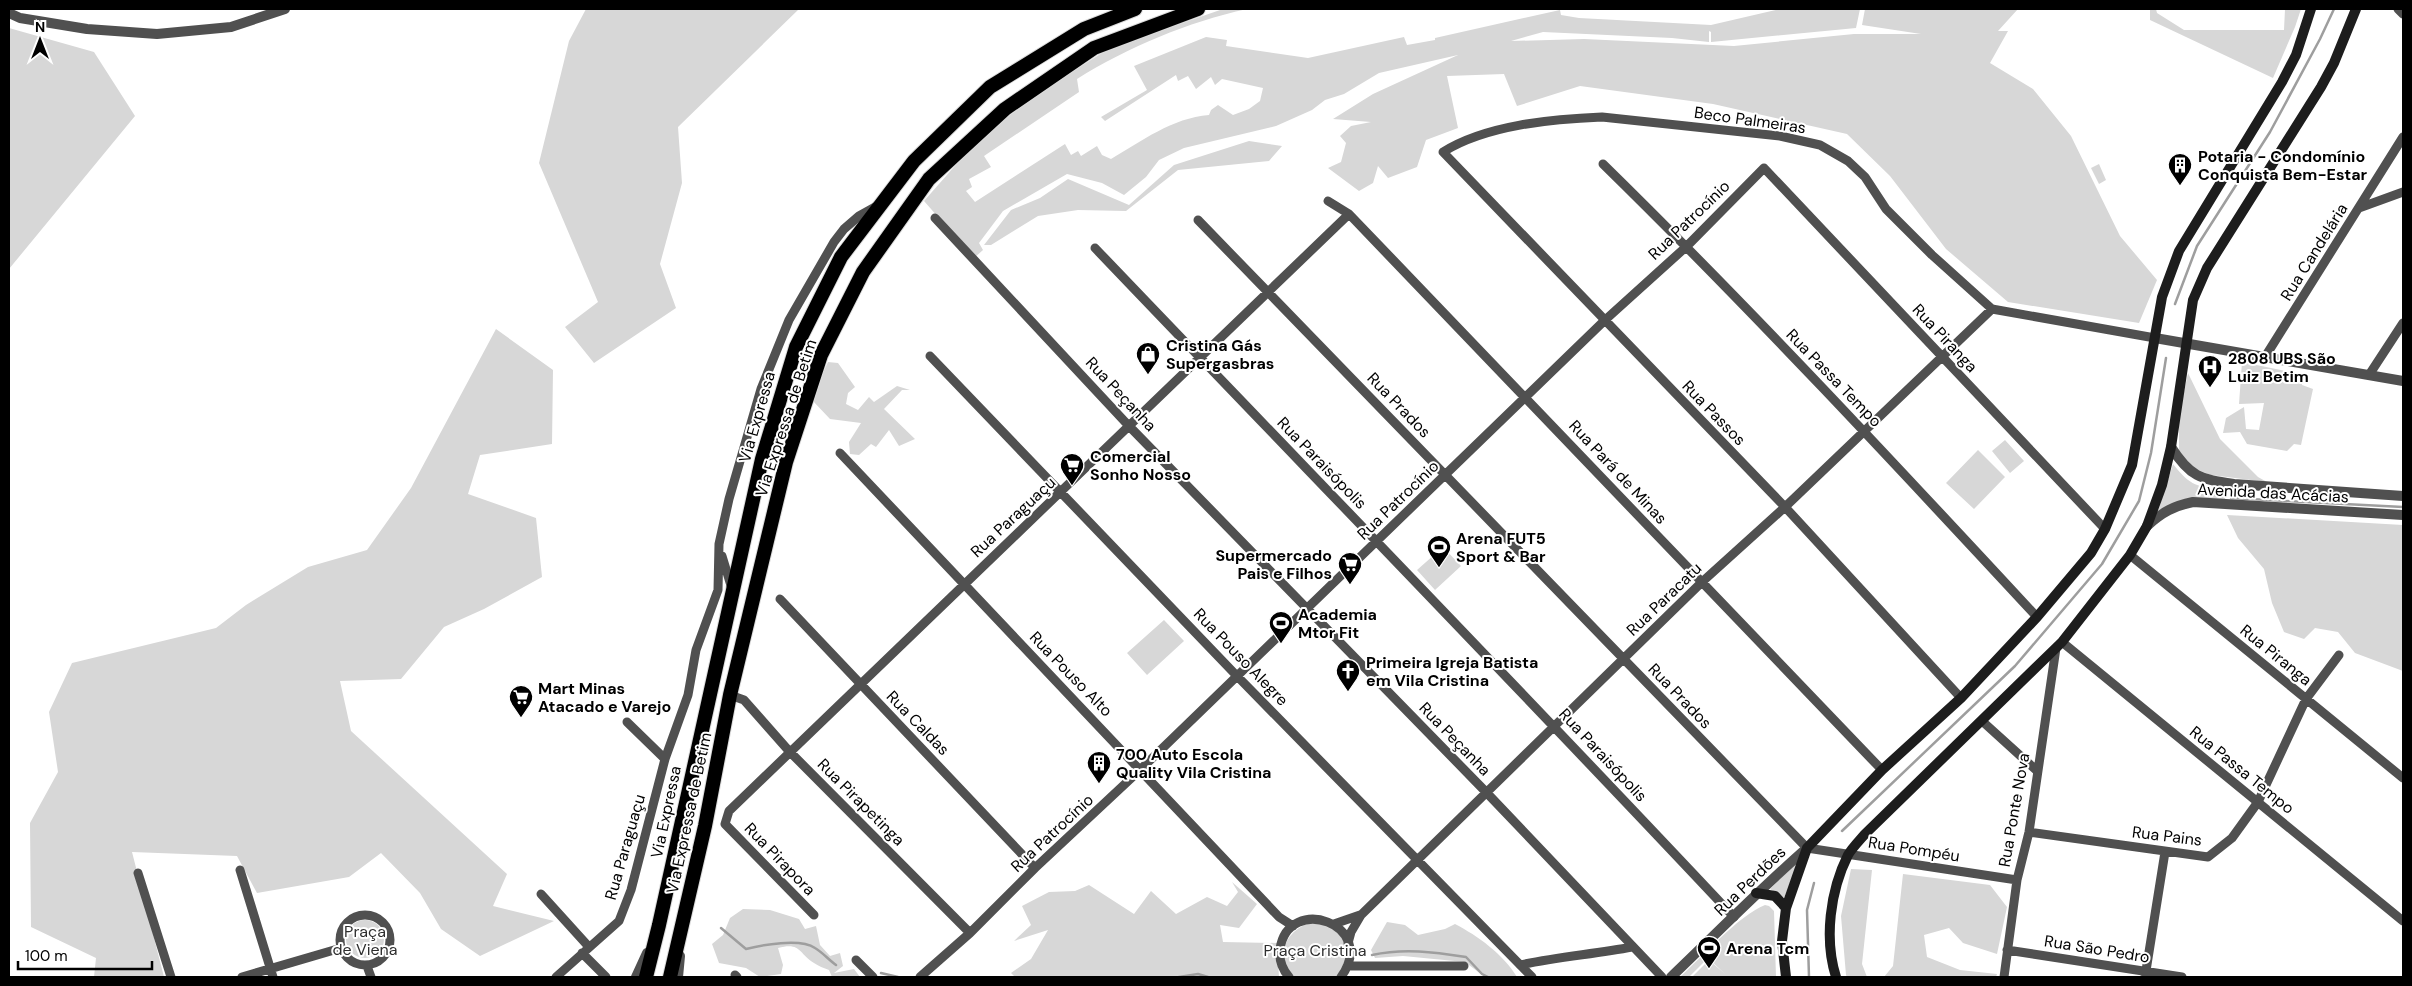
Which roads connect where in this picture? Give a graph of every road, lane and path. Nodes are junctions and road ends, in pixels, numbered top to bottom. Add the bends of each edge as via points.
1 (285, 9) edge
2 (1135, 9) edge
3 (1198, 9) edge
4 (2311, 9) edge
5 (2356, 9) edge
6 (2398, 9) edge
7 (9, 13) edge
8 (2403, 14) edge
9 (2403, 137) edge
10 (1443, 152) joint
11 (1604, 164) dead end
12 (1764, 168) joint
13 (2403, 192) edge
14 (1328, 201) dead end
15 (881, 204) junction
16 (2359, 208) junction
17 (1349, 214) junction
18 (935, 218) dead end
19 (1198, 220) dead end
20 (1686, 246) junction
21 (1095, 248) dead end
22 (1268, 290) junction
23 (1992, 308) junction
24 (1604, 321) junction
25 (2403, 323) edge
26 (2155, 338) junction
27 (2186, 343) junction
28 (930, 356) dead end
29 (1942, 356) junction
30 (1200, 357) junction
31 (2265, 357) junction
32 (2370, 375) junction
33 (2403, 381) edge
34 (1526, 397) junction
35 (1128, 425) junction
36 (1864, 431) junction
37 (2171, 447) junction
38 (840, 453) dead end
39 (1446, 475) junction
40 (1061, 493) junction
41 (2403, 496) edge
42 (1786, 507) junction
43 (2403, 515) edge
44 (2147, 526) junction
45 (2106, 529) junction
46 (1377, 541) junction
47 (719, 544) junction
48 (2130, 555) junction
49 (1702, 582) junction
50 (963, 584) junction
51 (732, 593) junction
52 (780, 599) dead end
53 (1308, 608) junction
54 (2037, 617) junction
55 (2059, 645) junction
56 (2339, 655) dead end
57 (1624, 659) junction
58 (1236, 675) junction
59 (860, 684) junction
60 (730, 696) junction
61 (1960, 698) junction
62 (2306, 700) junction
63 (1982, 721) junction
64 (627, 722) dead end
65 (1556, 727) junction
66 (788, 751) junction
67 (665, 759) junction
68 (1141, 769) junction
69 (1882, 770) junction
70 (2036, 770) junction
71 (2403, 778) edge
72 (1485, 791) junction
73 (2258, 802) junction
74 (725, 824) joint
75 (2029, 832) junction
76 (1807, 848) junction
77 (2166, 852) junction
78 (1848, 854) junction
79 (1417, 860) junction
80 (1035, 868) junction
81 (240, 870) dead end
82 (138, 873) dead end
83 (2017, 880) junction
84 (1756, 893) junction
85 (541, 894) dead end
86 (1786, 908) junction
87 (814, 915) dead end
88 (1360, 915) junction
89 (1279, 916) junction
90 (1734, 917) junction
91 (2403, 921) edge
92 (1334, 924) junction
93 (660, 925) junction
94 (1293, 926) junction
95 (683, 927) junction
96 (970, 933) junction
97 (1285, 936) junction
98 (1348, 943) junction
99 (1632, 946) junction
100 (341, 948) junction
101 (585, 950) junction
102 (2007, 950) junction
103 (856, 960) dead end
104 (1520, 965) junction
105 (367, 966) junction
106 (1464, 966) dead end
107 (1347, 971) edge
108 (272, 973) edge
109 (2146, 975) edge
110 (171, 977) edge
111 (242, 977) edge
112 (371, 977) edge
113 (556, 977) edge
114 (606, 977) edge
115 (636, 977) edge
116 (646, 977) edge
117 (670, 977) edge
118 (678, 977) edge
119 (873, 977) edge
120 (920, 977) edge
121 (1288, 977) edge
122 (1341, 977) edge
123 (1532, 977) edge
124 (1662, 977) edge
125 (1671, 977) edge
126 (1786, 977) edge
127 (1836, 977) edge
128 (2004, 977) edge
129 (2182, 977) edge

1 - 7 street via 232,27 156,34 87,29 20,18
2 - 15 highway, Via Expressa via 1084,28 990,87 914,160
3 - 60 highway, Via Expressa de Betim via 1094,48 1005,109 929,179 863,272 821,355 786,462
4 - 26 main road via 2296,55 2282,82 2178,252 2162,297
5 - 27 main road via 2321,87 2207,268 2193,300
6 - 8 street
9 - 16 street, Rua Candelária
10 - 23 street, Beco Palmeiras via 1460,142 1499,130 1602,116 1780,136 1820,145 1848,160 1865,176 1886,209
10 - 24 street, Rua Passos
11 - 20 street, Rua Passa Tempo
12 - 20 street, Rua Patrocínio
12 - 29 street, Rua Piranga
13 - 16 street
14 - 17 street, Rua Pará de Minas
15 - 47 street, Rua Paraguaçu via 859,216 839,235 788,320 761,389 728,499
15 - 51 highway, Via Expressa via 841,257 796,347 762,459
16 - 31 street, Rua Candelária
17 - 22 street, Rua Paraguaçu
17 - 34 street, Rua Pará de Minas
18 - 35 street, Rua Peçanha
19 - 22 street, Rua Prados
20 - 24 street, Rua Patrocínio
20 - 36 street, Rua Passa Tempo
21 - 30 street, Rua Paraisópolis
22 - 30 street, Rua Paraguaçu
22 - 39 street, Rua Prados
23 - 26 street
23 - 29 street, Rua Paracatu
24 - 34 street, Rua Patrocínio
24 - 42 street, Rua Passos
25 - 32 street
26 - 27 street
26 - 45 main road via 2132,465
27 - 31 street
27 - 37 main road
28 - 40 street, Rua Pouso Alegre
29 - 36 street, Rua Paracatu
29 - 45 street, Rua Piranga
30 - 35 street, Rua Paraguaçu
30 - 46 street, Rua Paraisópolis
31 - 32 street
32 - 33 street
34 - 39 street, Rua Patrocínio
34 - 49 street, Rua Pará de Minas
35 - 40 street, Rua Paraguaçu
35 - 53 street, Rua Peçanha
36 - 42 street, Rua Paracatu
36 - 54 street, Rua Passa Tempo
37 - 41 street, Avenida das Acácias via 2192,473 2209,480
37 - 44 main road
38 - 50 street, Rua Pouso Alto
39 - 46 street, Rua Patrocínio
39 - 57 street, Rua Prados
40 - 50 street, Rua Paraguaçu
40 - 58 street, Rua Pouso Alegre
42 - 49 street, Rua Paracatu
42 - 61 street, Rua Passos
43 - 44 street, Avenida das Acácias via 2193,502 2162,512
44 - 48 main road
45 - 54 main road via 2091,553
46 - 53 street, Rua Patrocínio
46 - 65 street, Rua Paraisópolis
47 - 51 street
47 - 67 street, Rua Paraguaçu via 718,590 696,650 686,701
48 - 55 main road
48 - 62 street, Rua Piranga
49 - 57 street, Rua Paracatu
49 - 69 street, Rua Pará de Minas
50 - 59 street, Rua Paraguaçu
50 - 68 street, Rua Pouso Alto
51 - 93 highway, Via Expressa
52 - 59 street, Rua Caldas
53 - 58 street, Rua Patrocínio
53 - 72 street, Rua Peçanha
54 - 61 main road
55 - 63 main road
55 - 70 street, Rua Ponte Nova
55 - 73 street, Rua Passa Tempo
56 - 62 street, Rua Pains
57 - 65 street, Rua Paracatu
57 - 76 street, Rua Prados
58 - 68 street, Rua Patrocínio
58 - 79 street, Rua Pouso Alegre
59 - 66 street, Rua Paraguaçu
59 - 80 street, Rua Caldas
60 - 66 street, Rua Pirapetinga via 744,700
60 - 95 highway, Via Expressa de Betim
61 - 69 main road
62 - 71 street, Rua Piranga
62 - 73 street, Rua Pains
63 - 70 street
63 - 78 main road
64 - 67 street
65 - 72 street, Rua Paracatu
65 - 90 street, Rua Paraisópolis
66 - 74 street, Rua Paraguaçu via 729,811
66 - 96 street, Rua Pirapetinga
67 - 101 street, Rua Paraguaçu via 631,890 619,921
68 - 80 street, Rua Patrocínio
68 - 89 street, Rua Pouso Alto
69 - 76 main road
70 - 75 street, Rua Ponte Nova
72 - 79 street, Rua Paracatu
72 - 99 street, Rua Peçanha
73 - 77 street, Rua Pains via 2232,838 2208,857
73 - 91 street, Rua Passa Tempo
74 - 87 street, Rua Pirapora
75 - 77 street, Rua Pains
75 - 83 street, Rua Ponte Nova
76 - 78 street, Rua Pompéu
76 - 84 street, Rua Perdões
76 - 86 main road
77 - 109 street
78 - 83 street, Rua Pompéu
78 - 127 main road via 1832,905 1832,964
79 - 88 street, Rua Paracatu
79 - 104 street, Rua Pouso Alegre
80 - 96 street, Rua Patrocínio
81 - 108 street
82 - 110 street
83 - 102 street, Rua Ponte Nova
84 - 86 main road via 1774,896
84 - 90 street, Rua Perdões
85 - 101 street
86 - 126 main road via 1782,941
88 - 92 street, Rua Paracatu
88 - 98 street, Rua Paracatu
89 - 94 street, Rua Pouso Alto
89 - 97 street, Rua Pouso Alto
90 - 125 street, Rua Perdões
92 - 94 street via 1309,919
92 - 98 street
93 - 115 street
93 - 116 highway, Via Expressa
94 - 97 street
95 - 117 highway, Via Expressa de Betim
95 - 118 street
96 - 120 street, Rua Patrocínio
97 - 121 street via 1280,955
98 - 107 street via 1350,958
99 - 104 street
99 - 124 street, Rua Peçanha
100 - 105 street via 351,961
100 - 105 street via 342,932 352,919 368,915 383,922 391,937 388,953 376,964
100 - 108 street
101 - 113 street, Rua Paraguaçu
101 - 114 street
102 - 109 street, Rua São Pedro
102 - 128 street, Rua Ponte Nova
103 - 119 street
104 - 123 street, Rua Pouso Alegre
105 - 112 street
106 - 107 street
107 - 122 street
108 - 111 street
109 - 129 street, Rua São Pedro

